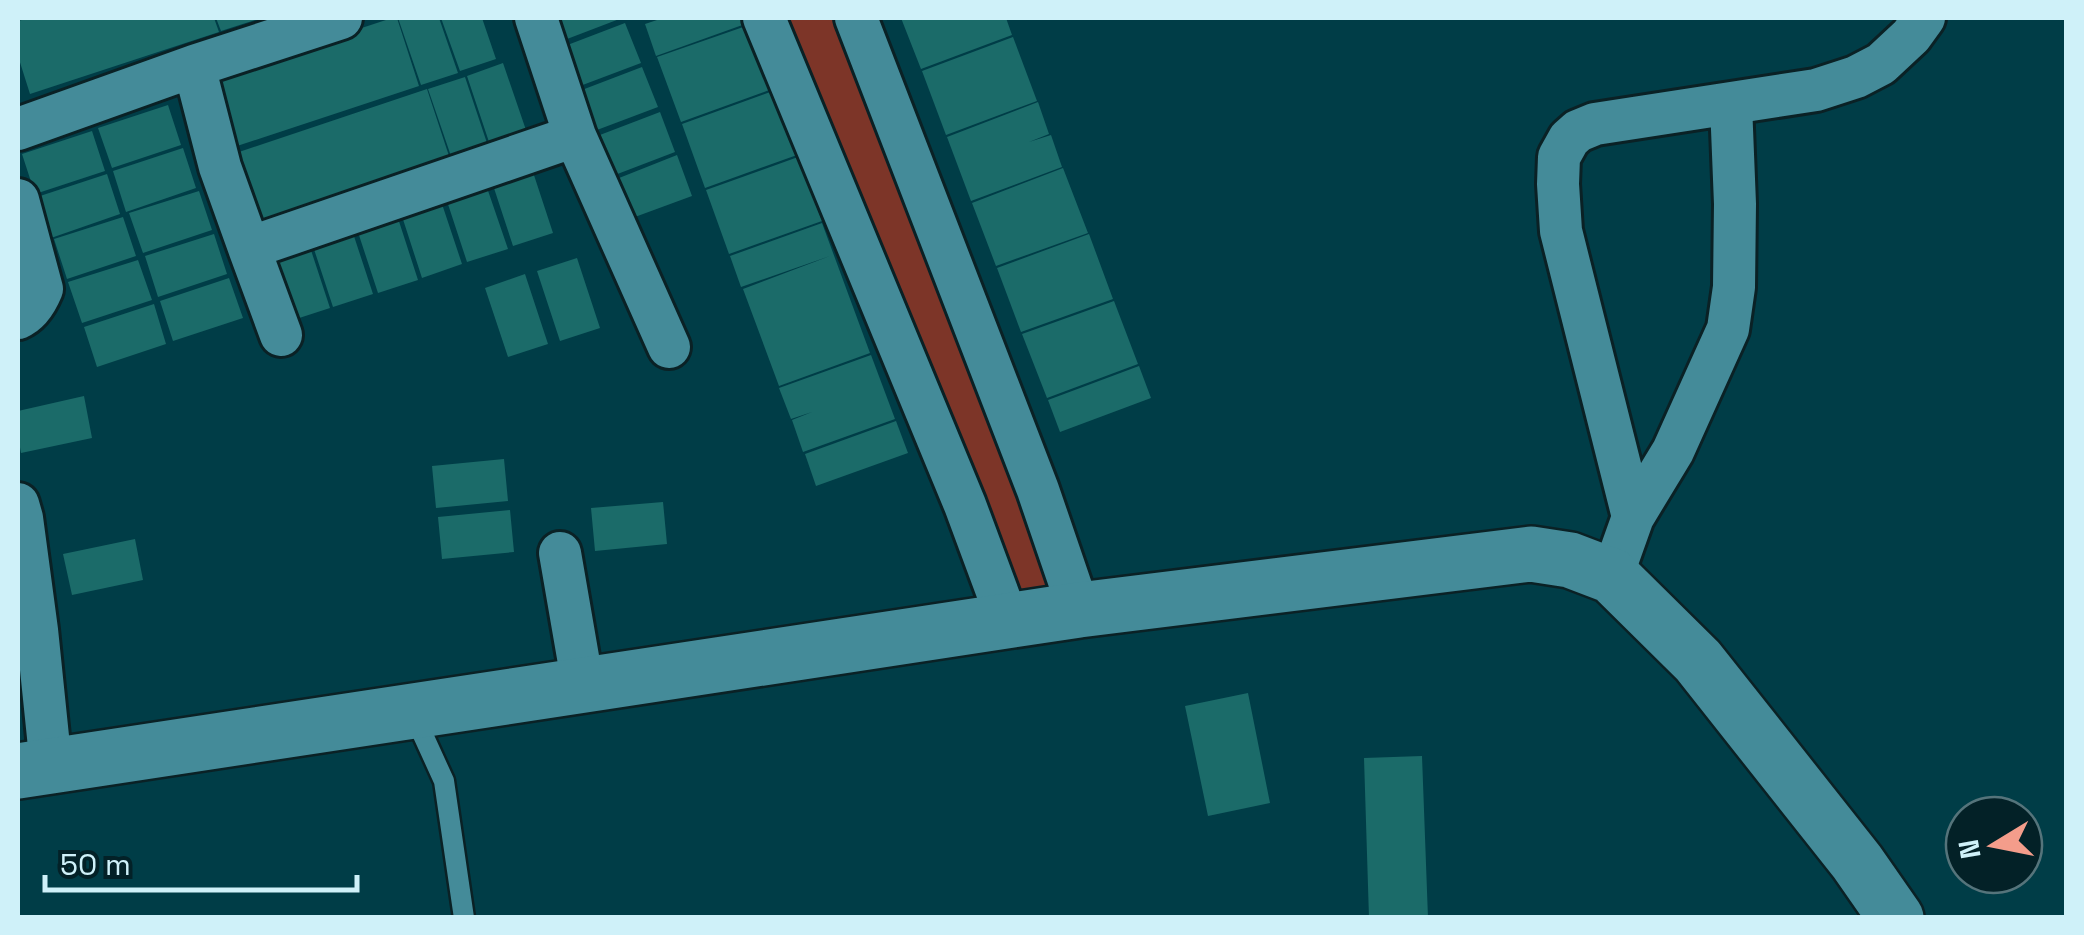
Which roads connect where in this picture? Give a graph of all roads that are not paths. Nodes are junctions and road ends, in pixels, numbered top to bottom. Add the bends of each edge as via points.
1 (340, 18) edge
2 (536, 18) edge
3 (764, 18) edge
4 (856, 18) edge
5 (1924, 18) edge
6 (194, 66) junction
7 (1731, 104) junction
8 (18, 129) edge
9 (575, 136) junction
10 (18, 200) edge
11 (249, 248) junction
12 (18, 318) edge
13 (281, 335) dead end
14 (669, 347) dead end
15 (18, 504) edge
16 (1633, 517) junction
17 (560, 553) dead end
18 (1612, 576) junction
19 (1079, 610) junction
20 (1008, 621) junction
21 (583, 686) junction
22 (412, 712) junction
23 (34, 769) edge
24 (464, 918) edge
25 (1896, 918) edge

1 - 6 street
2 - 9 street
3 - 20 street
4 - 19 street
5 - 7 street via 1881,64 1856,77
6 - 8 street
6 - 11 street
7 - 16 street via 1734,287 1728,328 1673,452
7 - 16 street via 1594,124 1569,139 1559,157 1562,231
9 - 11 street
9 - 14 street
10 - 12 street via 42,289
11 - 13 street
15 - 23 street via 37,630
16 - 18 street
17 - 21 street
18 - 19 street via 1532,554
18 - 25 street via 1698,661
19 - 20 street
20 - 21 street
21 - 22 street
22 - 23 street
22 - 24 lane via 444,781

